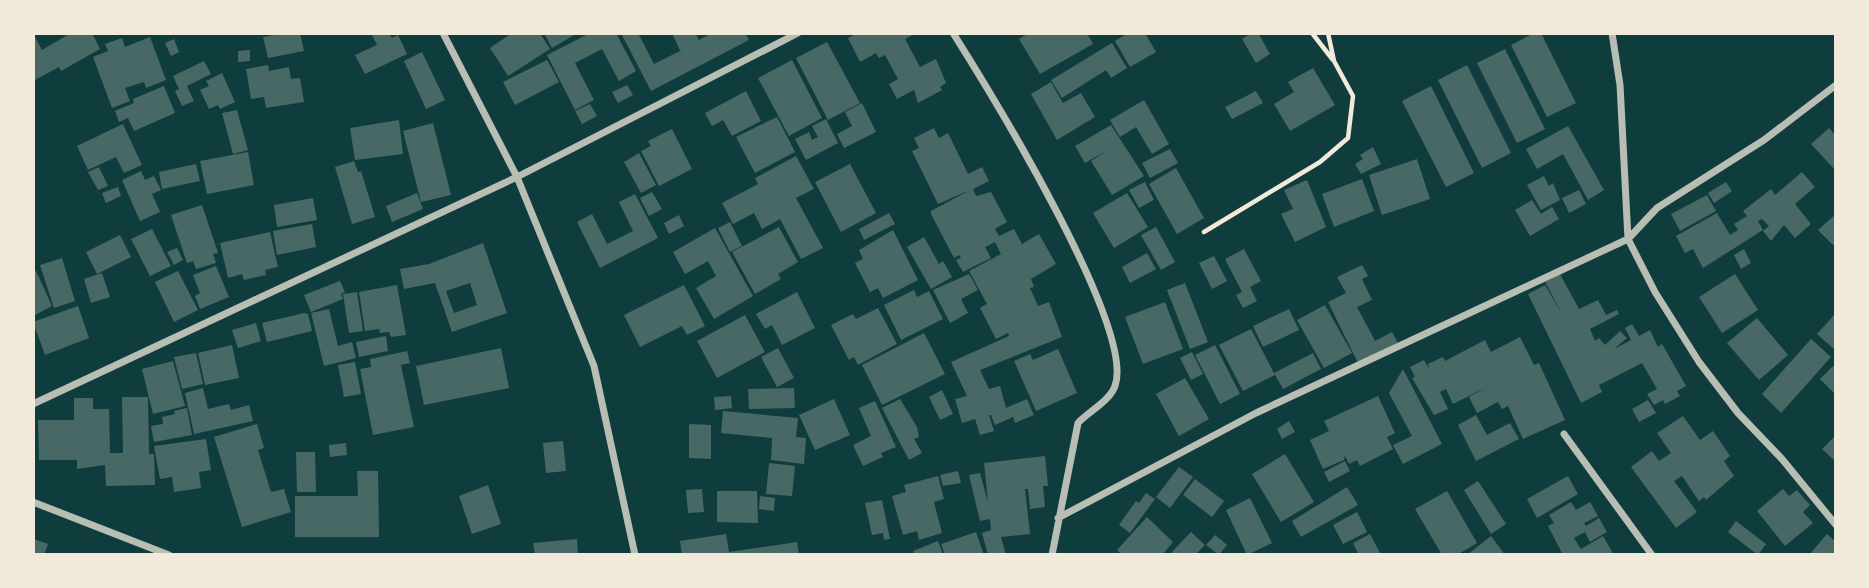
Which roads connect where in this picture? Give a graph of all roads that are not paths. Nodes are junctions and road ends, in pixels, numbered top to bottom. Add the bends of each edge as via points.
1 (443, 33) edge
2 (797, 33) edge
3 (953, 33) edge
4 (1612, 33) edge
5 (1836, 85) edge
6 (517, 177) junction
7 (1628, 239) junction
8 (33, 404) edge
9 (1564, 434) dead end
10 (33, 502) edge
11 (1058, 518) junction
12 (1836, 525) edge
13 (169, 555) edge
14 (635, 555) edge
15 (1052, 555) edge
16 (1652, 555) edge

1 - 6 street
2 - 6 street
3 - 11 street via 1069,234 1112,346 1116,384 1109,398 1078,423
4 - 7 street
5 - 7 street via 1764,140 1657,208
6 - 8 street
6 - 14 street via 594,366
7 - 11 street via 1256,413
7 - 12 street via 1699,362
9 - 16 street
10 - 13 street
11 - 15 street

